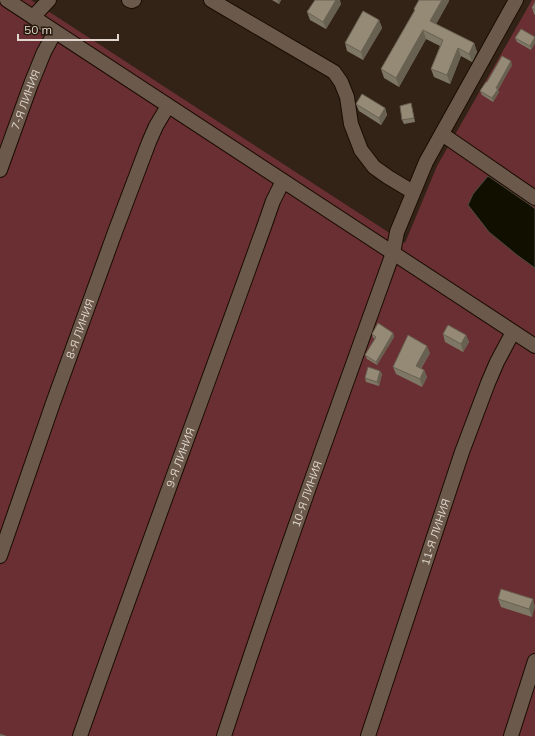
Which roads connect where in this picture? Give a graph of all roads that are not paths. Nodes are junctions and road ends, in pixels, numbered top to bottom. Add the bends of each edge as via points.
1 (6, 0) edge
2 (49, 0) edge
3 (129, 0) edge
4 (134, 0) edge
5 (211, 0) edge
6 (516, 0) edge
7 (33, 17) junction
8 (55, 32) junction
9 (168, 106) junction
10 (442, 134) junction
11 (0, 170) edge
12 (283, 181) junction
13 (413, 192) junction
14 (535, 198) edge
15 (392, 253) junction
16 (513, 332) junction
17 (535, 346) edge
18 (0, 556) edge
19 (535, 661) edge
20 (80, 736) edge
21 (224, 736) edge
22 (368, 736) edge
23 (511, 736) edge

1 - 7 street
2 - 7 street
3 - 4 street
5 - 13 street via 334,72 347,97 351,124 361,150 374,167
6 - 10 street, 10-Я ЛИНИЯ
7 - 8 street
8 - 9 street
8 - 11 street, 7-Я ЛИНИЯ via 31,84
9 - 12 street
9 - 18 street, 8-Я ЛИНИЯ via 151,137 115,232
10 - 13 street, 10-Я ЛИНИЯ
10 - 14 street
12 - 15 street
12 - 20 street, 9-Я ЛИНИЯ via 265,224
13 - 15 street, 10-Я ЛИНИЯ via 397,232
15 - 16 street
15 - 21 street, 10-Я ЛИНИЯ
16 - 17 street
16 - 22 street, 11-Я ЛИНИЯ via 488,383 462,452
19 - 23 street

